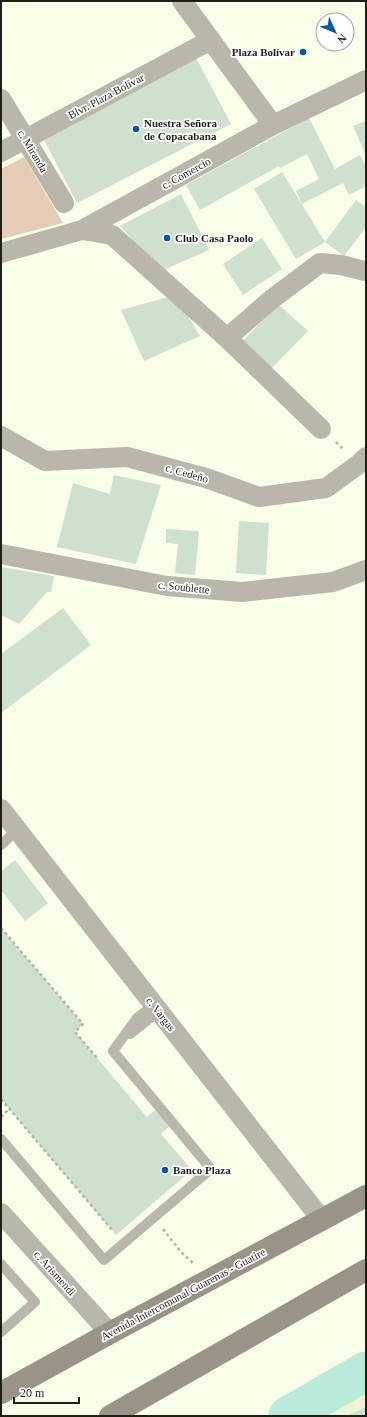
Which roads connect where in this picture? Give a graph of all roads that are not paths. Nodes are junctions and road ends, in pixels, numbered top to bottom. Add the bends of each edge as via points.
1 (182, 1) edge
2 (211, 40) junction
3 (366, 80) edge
4 (1, 99) edge
5 (273, 125) junction
6 (26, 140) junction
7 (1, 152) edge
8 (64, 203) dead end
9 (82, 230) junction
10 (1, 253) edge
11 (366, 271) edge
12 (227, 338) junction
13 (321, 429) road end
14 (1, 436) edge
15 (363, 460) edge
16 (1, 554) edge
17 (366, 570) edge
18 (1, 809) edge
19 (17, 830) junction
20 (1, 845) edge
21 (157, 1008) junction
22 (1, 1140) edge
23 (366, 1196) edge
24 (1, 1213) edge
25 (322, 1220) junction
26 (1, 1264) edge
27 (366, 1270) edge
28 (1, 1332) edge
29 (110, 1333) junction
30 (2, 1391) edge
31 (110, 1416) edge

1 - 2 street
2 - 5 street
2 - 6 street, Blvr. Plaza Bolívar
3 - 5 street, c. Comercio
4 - 6 street, c. Miranda
5 - 9 street, c. Comercio
6 - 7 street, Blvr. Plaza Bolívar
6 - 8 street, c. Miranda
9 - 10 street, c. Comercio
9 - 12 street via 112,234
11 - 12 street via 320,263 272,299
12 - 13 street
14 - 15 street, c. Cedeño via 45,461 127,457 206,478 259,497 326,488
16 - 17 street, c. Soublette via 167,586 242,592 333,582
18 - 19 street, c. Vargas
19 - 20 lane
19 - 21 street, c. Vargas
21 - 22 lane via 113,1051 211,1169 154,1218 104,1260
21 - 25 street, c. Vargas
23 - 25 main road, Avenida Intercomunal Guarenas - Guatire
24 - 29 street, c. Arismendi
25 - 29 main road, Avenida Intercomunal Guarenas - Guatire
26 - 28 lane via 35,1302
27 - 31 main road
29 - 30 main road, Avenida Intercomunal Guarenas - Guatire

